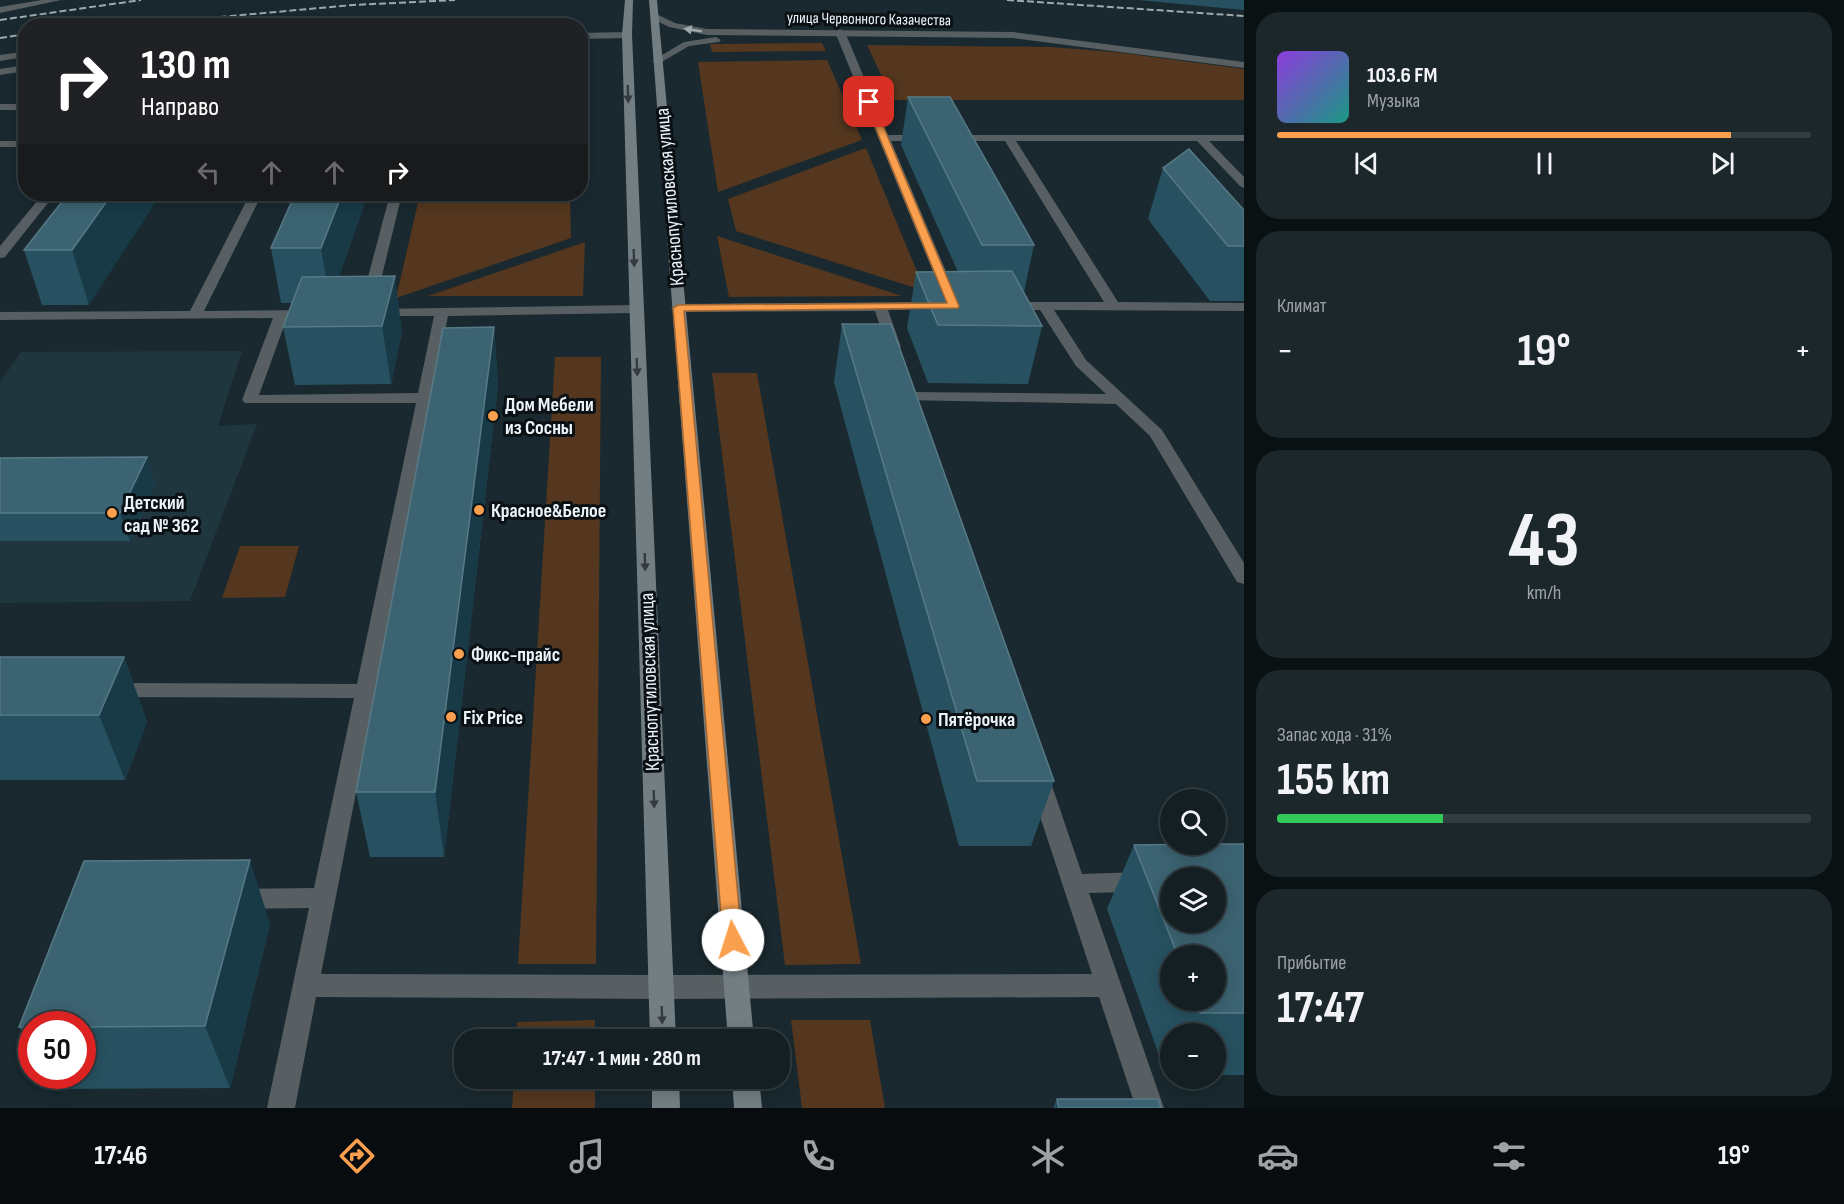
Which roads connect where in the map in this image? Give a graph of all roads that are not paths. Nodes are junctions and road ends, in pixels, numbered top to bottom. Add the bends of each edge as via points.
1 (57, 0) edge
2 (629, 0) edge
3 (653, 0) edge
4 (0, 10) edge
5 (654, 16) junction
6 (627, 35) junction
7 (588, 36) edge
8 (842, 36) junction
9 (18, 55) edge
10 (0, 58) edge
11 (657, 61) junction
12 (1244, 65) edge
13 (18, 69) edge
14 (0, 72) edge
15 (0, 107) edge
16 (18, 107) edge
17 (883, 138) junction
18 (1008, 138) junction
19 (1200, 138) junction
20 (1244, 138) edge
21 (0, 144) edge
22 (18, 144) edge
23 (1244, 184) edge
24 (43, 201) edge
25 (252, 201) edge
26 (394, 201) edge
27 (0, 254) edge
28 (880, 306) junction
29 (993, 306) edge
30 (1044, 306) junction
31 (1113, 306) junction
32 (1244, 307) edge
33 (678, 308) junction
34 (635, 309) junction
35 (442, 312) junction
36 (282, 314) junction
37 (329, 314) edge
38 (195, 315) junction
39 (0, 316) edge
40 (910, 397) junction
41 (424, 398) junction
42 (1119, 399) junction
43 (917, 418) edge
44 (1244, 578) edge
45 (94, 690) edge
46 (365, 691) junction
47 (1032, 759) edge
48 (1160, 881) edge
49 (1074, 884) junction
50 (322, 898) junction
51 (209, 900) edge
52 (306, 985) junction
53 (1109, 985) junction
54 (662, 987) junction
55 (736, 987) junction
56 (663, 1029) edge
57 (740, 1029) edge
58 (665, 1089) edge
59 (746, 1089) edge
60 (280, 1108) edge
61 (666, 1108) edge
62 (748, 1108) edge
63 (1150, 1108) edge

1 - 4 street
2 - 6 main road, Краснопутиловская улица
3 - 5 main road, Краснопутиловская улица
8 -> 5 street, улица Червонного Казачества via 707,32 672,25
5 - 11 main road, Краснопутиловская улица
6 - 7 street
6 -> 34 main road, Краснопутиловская улица
8 - 11 street, улица Червонного Казачества via 710,40 676,48
8 - 12 street, улица Червонного Казачества via 1087,44
8 - 17 street
9 - 10 street
11 - 33 main road, Краснопутиловская улица
13 - 14 street
15 - 16 street
17 - 18 street
17 - 28 street via 954,306
18 - 19 street
18 - 31 street
19 - 20 street
19 - 23 street
21 - 22 street
24 - 27 street
25 - 38 street
26 - 35 street via 366,313
28 - 33 street
28 - 40 street
29 - 30 street
30 - 31 street
30 - 42 street via 1081,363
31 - 32 street
33 - 55 main road, Краснопутиловская улица
34 - 35 street
34 -> 54 main road, Краснопутиловская улица
35 - 41 street
36 - 37 street
36 - 38 street
36 - 41 street via 250,400
38 - 39 street
40 - 42 street
40 - 43 street
41 - 46 street
42 - 44 street via 1156,433
45 - 46 street
46 - 50 street
47 - 49 street
48 - 49 street
49 - 53 street
50 - 51 street
50 - 52 street
52 - 54 street
52 - 60 street
53 - 55 street
53 - 63 street
54 - 55 street
54 -> 56 main road, Краснопутиловская улица
55 - 57 main road, Краснопутиловская улица
58 - 61 main road
59 - 62 main road

